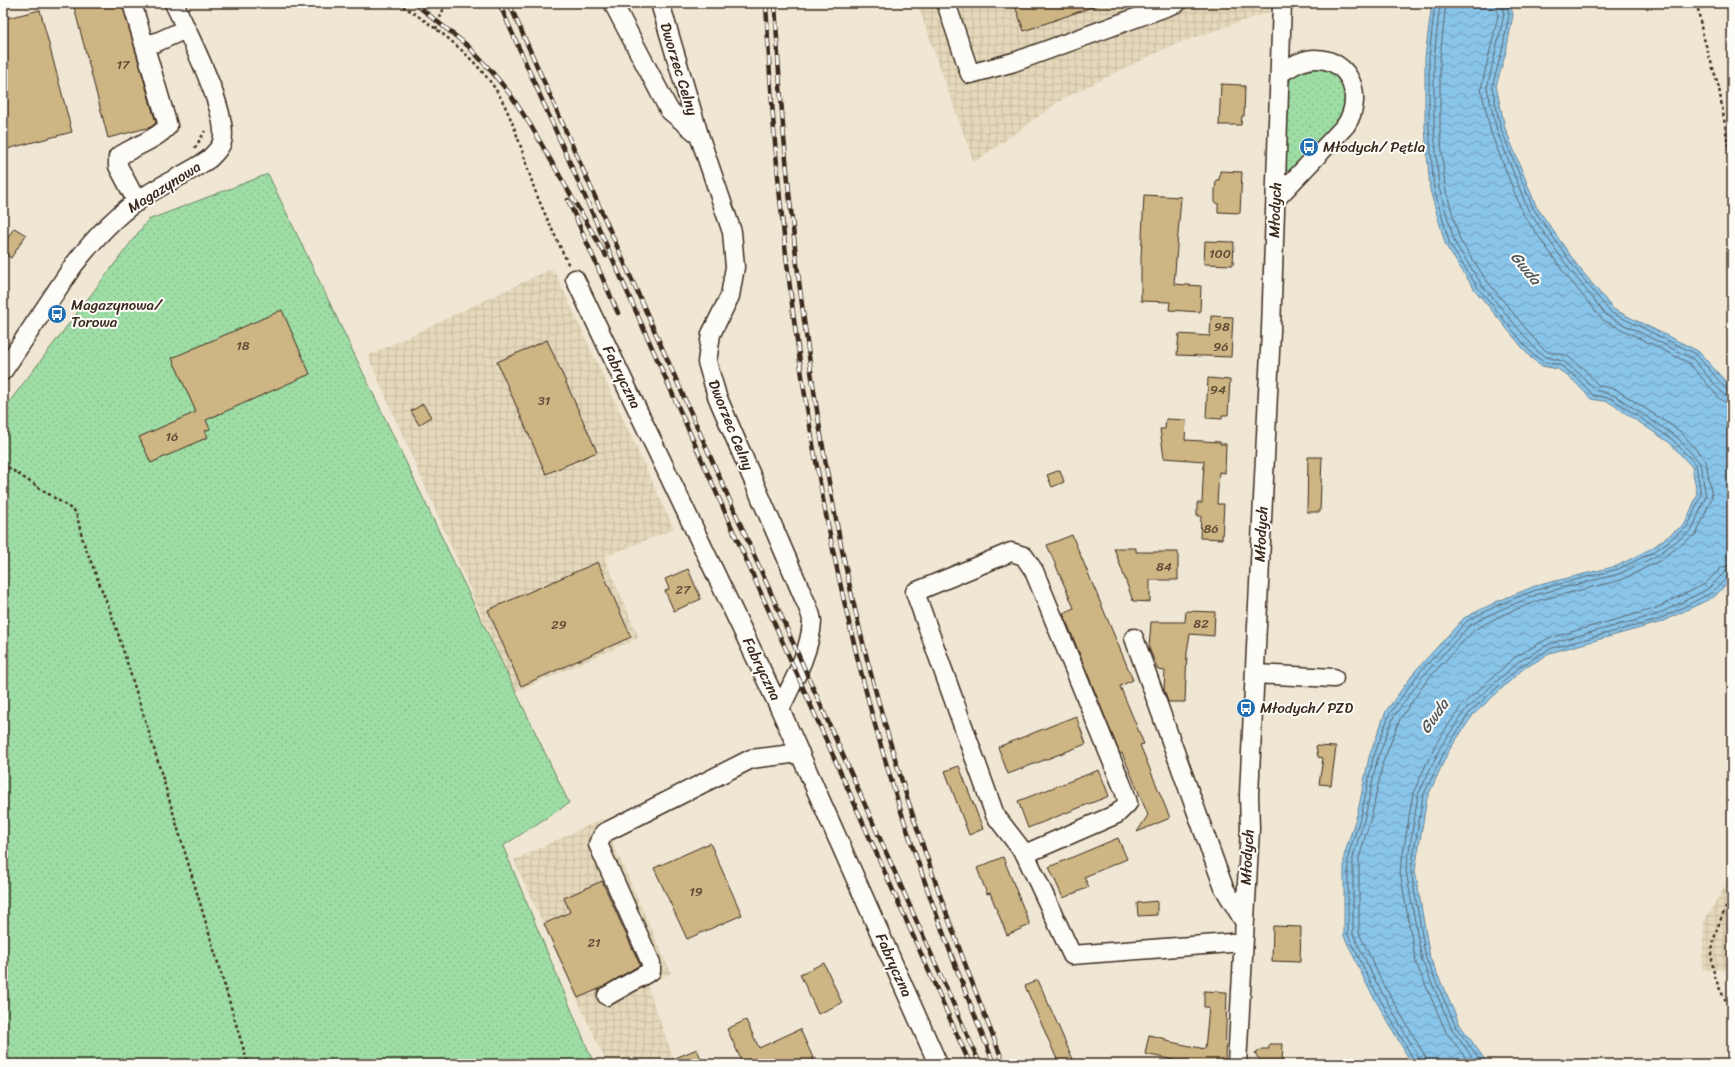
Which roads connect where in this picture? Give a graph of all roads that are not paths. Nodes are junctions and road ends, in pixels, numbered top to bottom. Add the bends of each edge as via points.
1 (132, 3) edge
2 (174, 3) edge
3 (613, 3) edge
4 (660, 3) edge
5 (946, 3) edge
6 (1177, 3) edge
7 (1282, 3) edge
8 (186, 29) junction
9 (144, 45) junction
10 (1280, 73) junction
11 (699, 135) junction
12 (1276, 199) junction
13 (137, 202) junction
14 (575, 279) road end
15 (3, 371) edge
16 (1134, 638) dead end
17 (1254, 674) junction
18 (1334, 678) dead end
19 (780, 708) junction
20 (800, 753) junction
21 (1025, 854) junction
22 (1244, 921) junction
23 (1243, 942) junction
24 (607, 996) dead end
25 (938, 1064) edge
26 (1237, 1064) edge

1 - 9 street
2 - 8 street, Magazynowa
3 - 11 street, Dworzec Celny via 669,110
4 - 11 street, Dworzec Celny
5 - 6 street via 970,74 1014,62
7 - 10 street, Młodych
8 - 9 street
8 - 13 street, Magazynowa via 217,103 223,126 222,143 201,165
9 - 13 street via 168,126 118,157 118,166
10 - 12 street, Młodych
10 - 12 street via 1300,62 1326,61 1346,74 1352,84 1355,100 1353,112 1346,125
11 - 19 street, Dworzec Celny via 732,232 735,267 730,296 710,334 707,362 717,396 812,621 802,661
12 - 17 street, Młodych
13 - 15 street, Magazynowa via 108,226 83,253
14 - 19 street, Fabryczna
16 - 22 street via 1224,888
17 - 18 street
17 - 22 street, Młodych via 1250,829
19 - 20 street, Fabryczna
20 - 24 street via 751,758 604,833 598,844 651,963 651,971
20 - 25 street, Fabryczna
21 - 21 street via 1117,814 1128,803 1034,571 1024,556 1011,552 915,592 995,815
21 - 23 street via 1072,955
22 - 23 street, Młodych
23 - 26 street, Młodych

